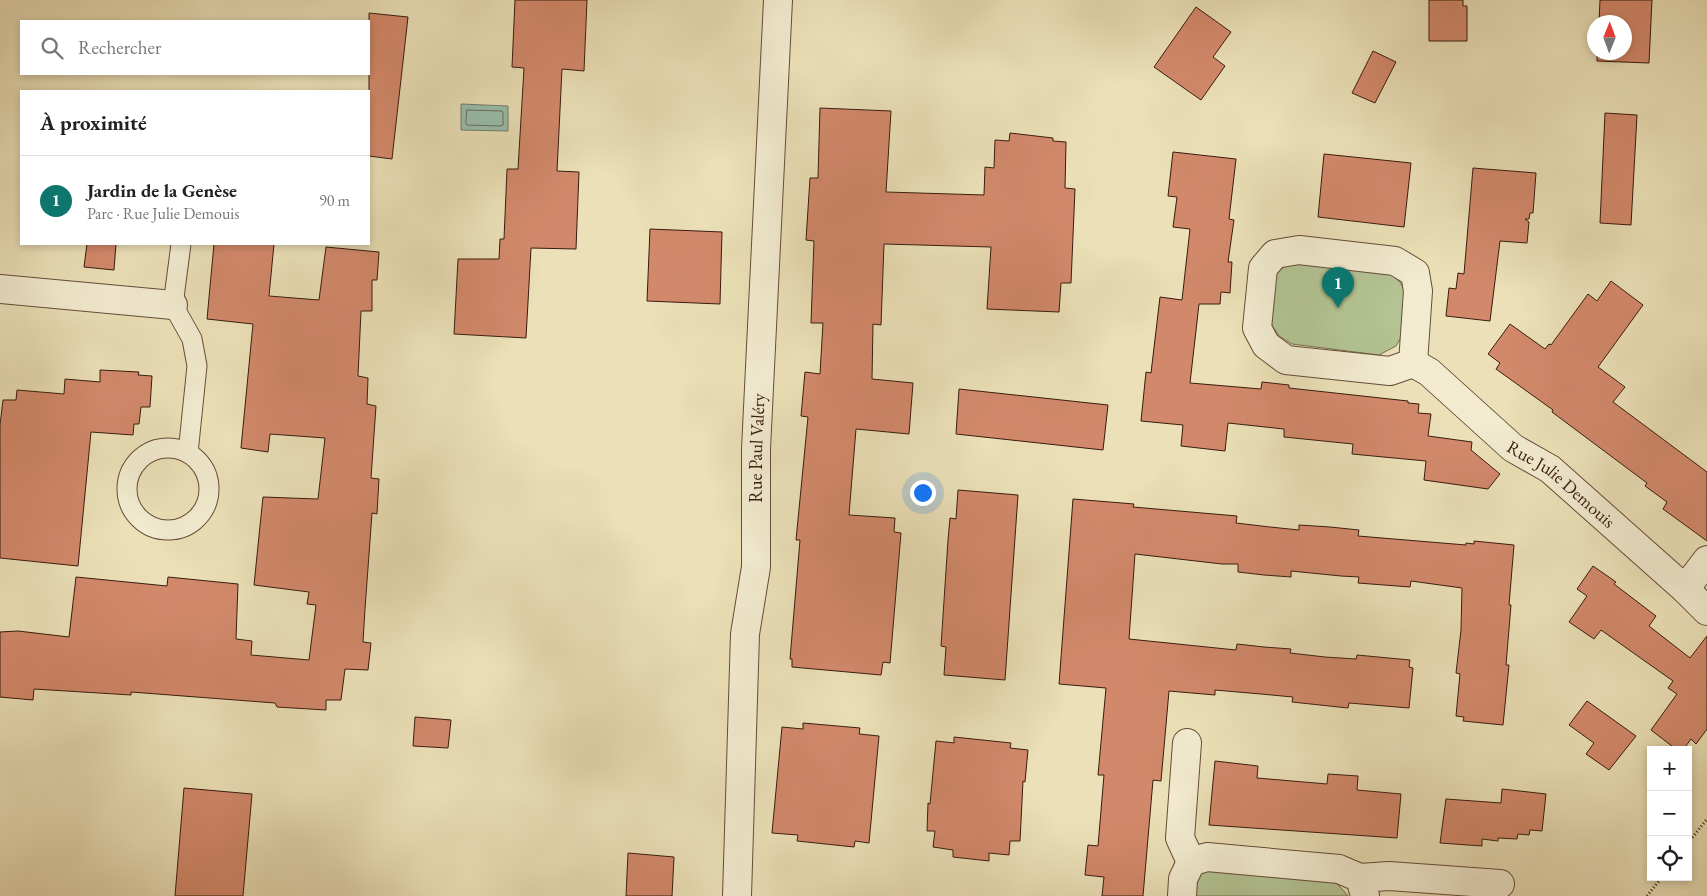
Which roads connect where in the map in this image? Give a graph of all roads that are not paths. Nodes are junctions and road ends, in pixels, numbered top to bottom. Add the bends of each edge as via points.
1 (778, 0) edge
2 (181, 245) edge
3 (0, 289) edge
4 (174, 305) junction
5 (1413, 363) junction
6 (188, 453) junction
7 (1707, 560) edge
8 (1685, 589) junction
9 (1707, 611) edge
10 (1187, 743) dead end
11 (1191, 862) junction
12 (1500, 884) dead end
13 (1362, 887) edge
14 (737, 896) edge
15 (1182, 896) edge

1 - 14 street, Rue Paul Valéry via 756,448 756,567 746,634
2 - 4 lane
3 - 4 street
4 - 6 lane via 192,339 197,366
5 - 5 street via 1418,291 1415,273 1395,261 1299,250 1276,254 1263,268 1257,328 1266,345 1286,360 1390,371
5 - 8 street, Rue Julie Demouis via 1429,372 1513,448 1550,469
6 - 6 lane via 176,448 152,451 132,468 128,480 129,504 145,524 171,531 184,528 204,511 210,485 199,461
7 - 8 street
8 - 9 street, Rue Julie Demouis
10 - 11 street via 1180,838
11 - 13 street via 1207,856 1339,869
11 - 15 street via 1183,879
12 - 13 street via 1389,876

